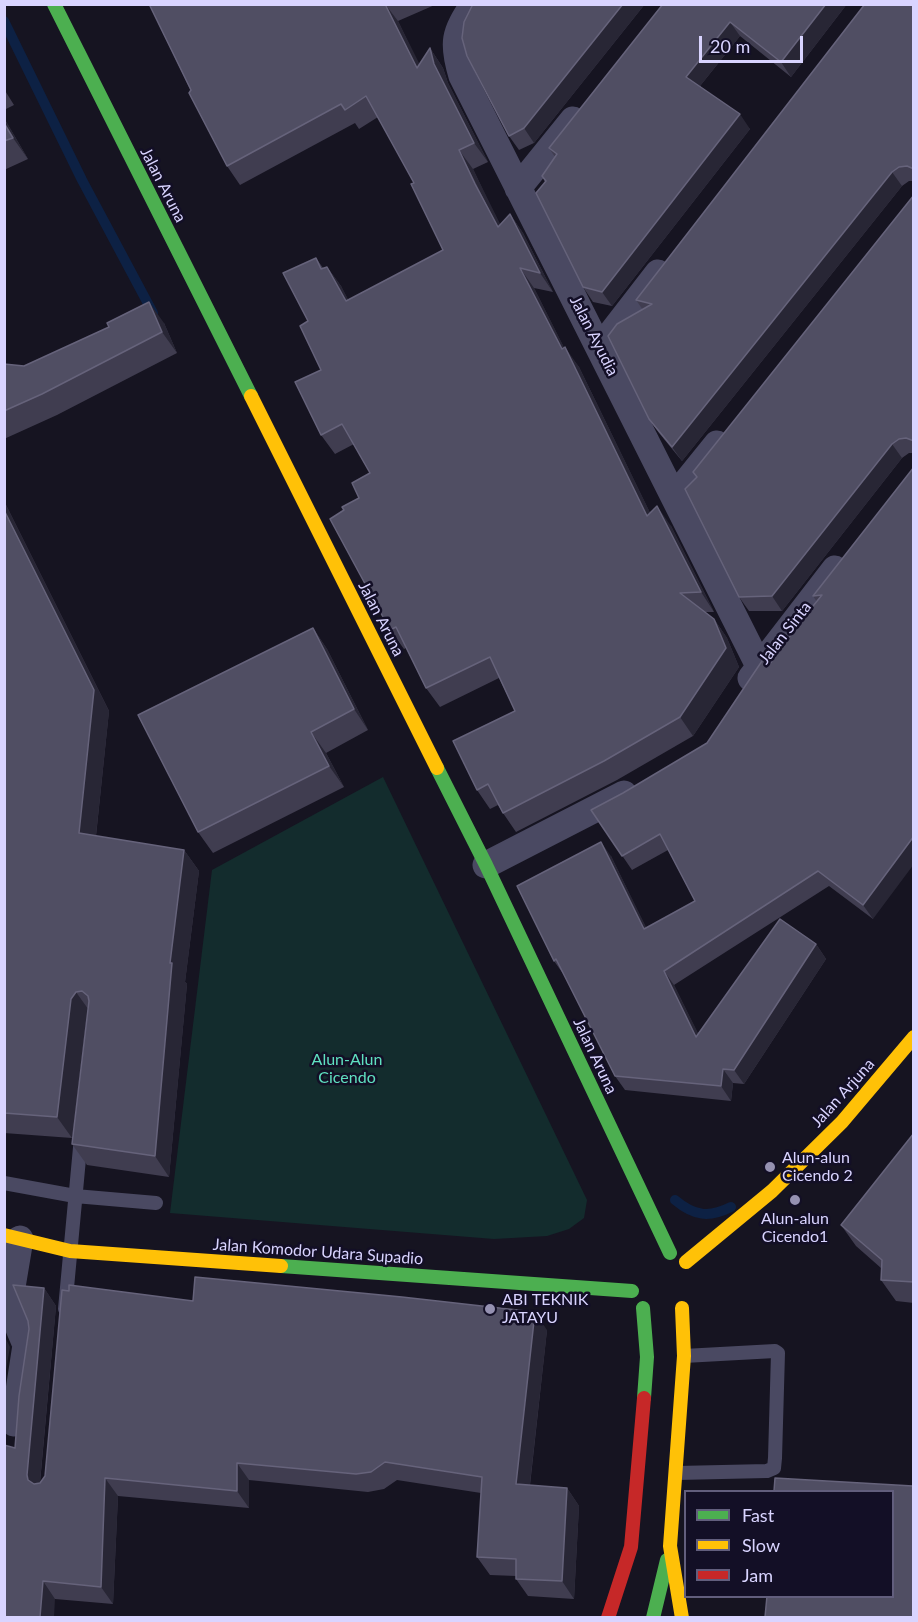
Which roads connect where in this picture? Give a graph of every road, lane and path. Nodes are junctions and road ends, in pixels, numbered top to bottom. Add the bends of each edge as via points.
1 (54, 4) edge
2 (474, 4) edge
3 (592, 96) edge
4 (519, 188) junction
5 (672, 255) edge
6 (600, 348) junction
7 (735, 421) edge
8 (675, 496) junction
9 (848, 553) edge
10 (759, 666) junction
11 (735, 702) edge
12 (644, 782) edge
13 (486, 865) junction
14 (914, 1037) edge
15 (82, 1126) edge
16 (4, 1183) edge
17 (75, 1196) junction
18 (156, 1203) dead end
19 (12, 1237) edge
20 (70, 1251) junction
21 (654, 1253) dead end
22 (670, 1253) junction
23 (632, 1275) dead end
24 (632, 1291) junction
25 (643, 1308) junction
26 (63, 1327) edge
27 (684, 1356) junction
28 (14, 1423) edge
29 (676, 1473) junction
30 (670, 1546) junction
31 (631, 1547) junction
32 (637, 1582) dead end
33 (608, 1617) edge
34 (653, 1617) edge
35 (682, 1617) edge

1 - 13 street, Jalan Aruna
2 - 4 street, Jalan Ayudia via 460,24 454,50 462,76
3 - 4 street
4 - 6 street, Jalan Ayudia
5 - 6 street
6 - 8 street, Jalan Ayudia
7 - 8 street
8 - 10 street, Jalan Ayudia
9 - 10 street, Jalan Sinta
10 - 11 street, Jalan Sinta
12 - 13 street
13 - 22 street, Jalan Aruna
14 - 22 street, Jalan Arjuna via 842,1122 689,1268
15 - 17 lane
16 - 17 lane
17 - 18 lane
17 - 20 lane
19 - 20 street, Jalan Komodor Udara Supadio
19 - 28 street via 9,1305 26,1345
20 - 24 street, Jalan Komodor Udara Supadio
20 - 26 lane
21 - 22 street, Jalan Arjuna
23 - 24 street
24 - 25 street
25 - 27 street via 674,1314 686,1303
25 - 31 street via 647,1357
27 - 29 street
27 - 29 lane via 778,1353 775,1458 774,1468 767,1471
29 - 30 street
30 - 34 street
30 - 35 street
31 - 32 street
31 - 33 street

